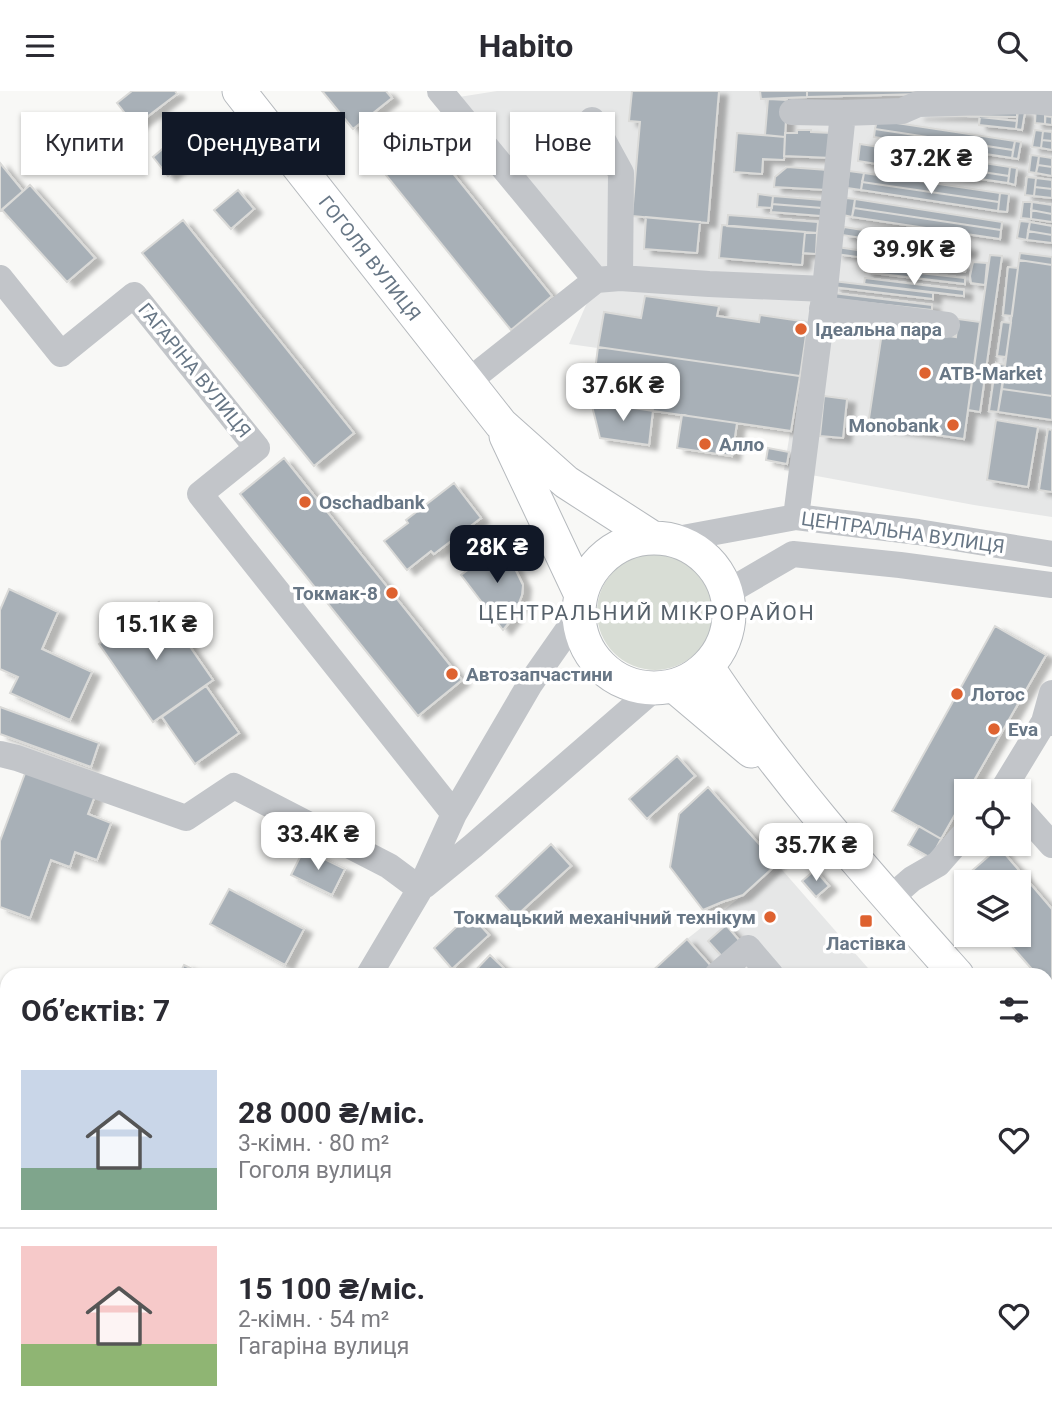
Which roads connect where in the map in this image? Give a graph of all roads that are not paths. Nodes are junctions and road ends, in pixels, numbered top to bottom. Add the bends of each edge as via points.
1 (239, 91) edge
2 (440, 91) edge
3 (1052, 103) edge
4 (792, 112) dead end
5 (843, 113) junction
6 (615, 162) edge
7 (0, 278) edge
8 (608, 279) junction
9 (823, 299) junction
10 (947, 324) dead end
11 (468, 383) junction
12 (501, 424) junction
13 (796, 517) junction
14 (663, 539) junction
15 (1052, 554) edge
16 (1052, 585) edge
17 (726, 593) junction
18 (580, 604) junction
19 (707, 666) junction
20 (664, 688) junction
21 (1052, 693) edge
22 (1048, 723) edge
23 (0, 754) edge
24 (1016, 779) edge
25 (794, 785) junction
26 (454, 814) junction
27 (1031, 822) edge
28 (1052, 845) edge
29 (954, 846) edge
30 (420, 889) junction
31 (889, 899) junction
32 (373, 968) edge
33 (725, 968) edge
34 (765, 968) edge
35 (951, 968) edge

1 - 11 main road, ГОГОЛЯ ВУЛИЦЯ
2 - 8 street
3 - 5 street via 918,104 902,111
4 - 5 street
5 - 9 street
6 - 8 street via 621,173
7 - 26 street, ГАГАРІНА ВУЛИЦЯ via 61,354 134,295 257,448 200,495
8 - 9 street via 709,284
8 - 11 street
9 - 10 street
9 - 13 street
11 - 12 main road, ГОГОЛЯ ВУЛИЦЯ
12 - 14 main road, ГОГОЛЯ ВУЛИЦЯ via 566,482
12 - 18 main road, ГОГОЛЯ ВУЛИЦЯ
13 - 14 street, ЦЕНТРАЛЬНА ВУЛИЦЯ
13 - 15 street, ЦЕНТРАЛЬНА ВУЛИЦЯ
14 - 17 main road via 691,548 706,560
14 - 18 main road via 633,541 615,548 588,576
16 - 17 street, ЦЕНТРАЛЬНА ВУЛИЦЯ via 793,554
17 - 19 main road via 727,632
18 - 20 main road via 581,634 601,667 635,686
18 - 26 street
19 - 20 main road via 692,678
19 - 25 main road
20 - 25 main road
20 - 30 street
21 - 22 street
22 - 24 street
23 - 30 street via 186,818 234,786 389,866
25 - 31 main road
26 - 30 street
27 - 28 street
29 - 31 street via 938,864
30 - 32 street
31 - 35 main road
33 - 34 street via 748,948

